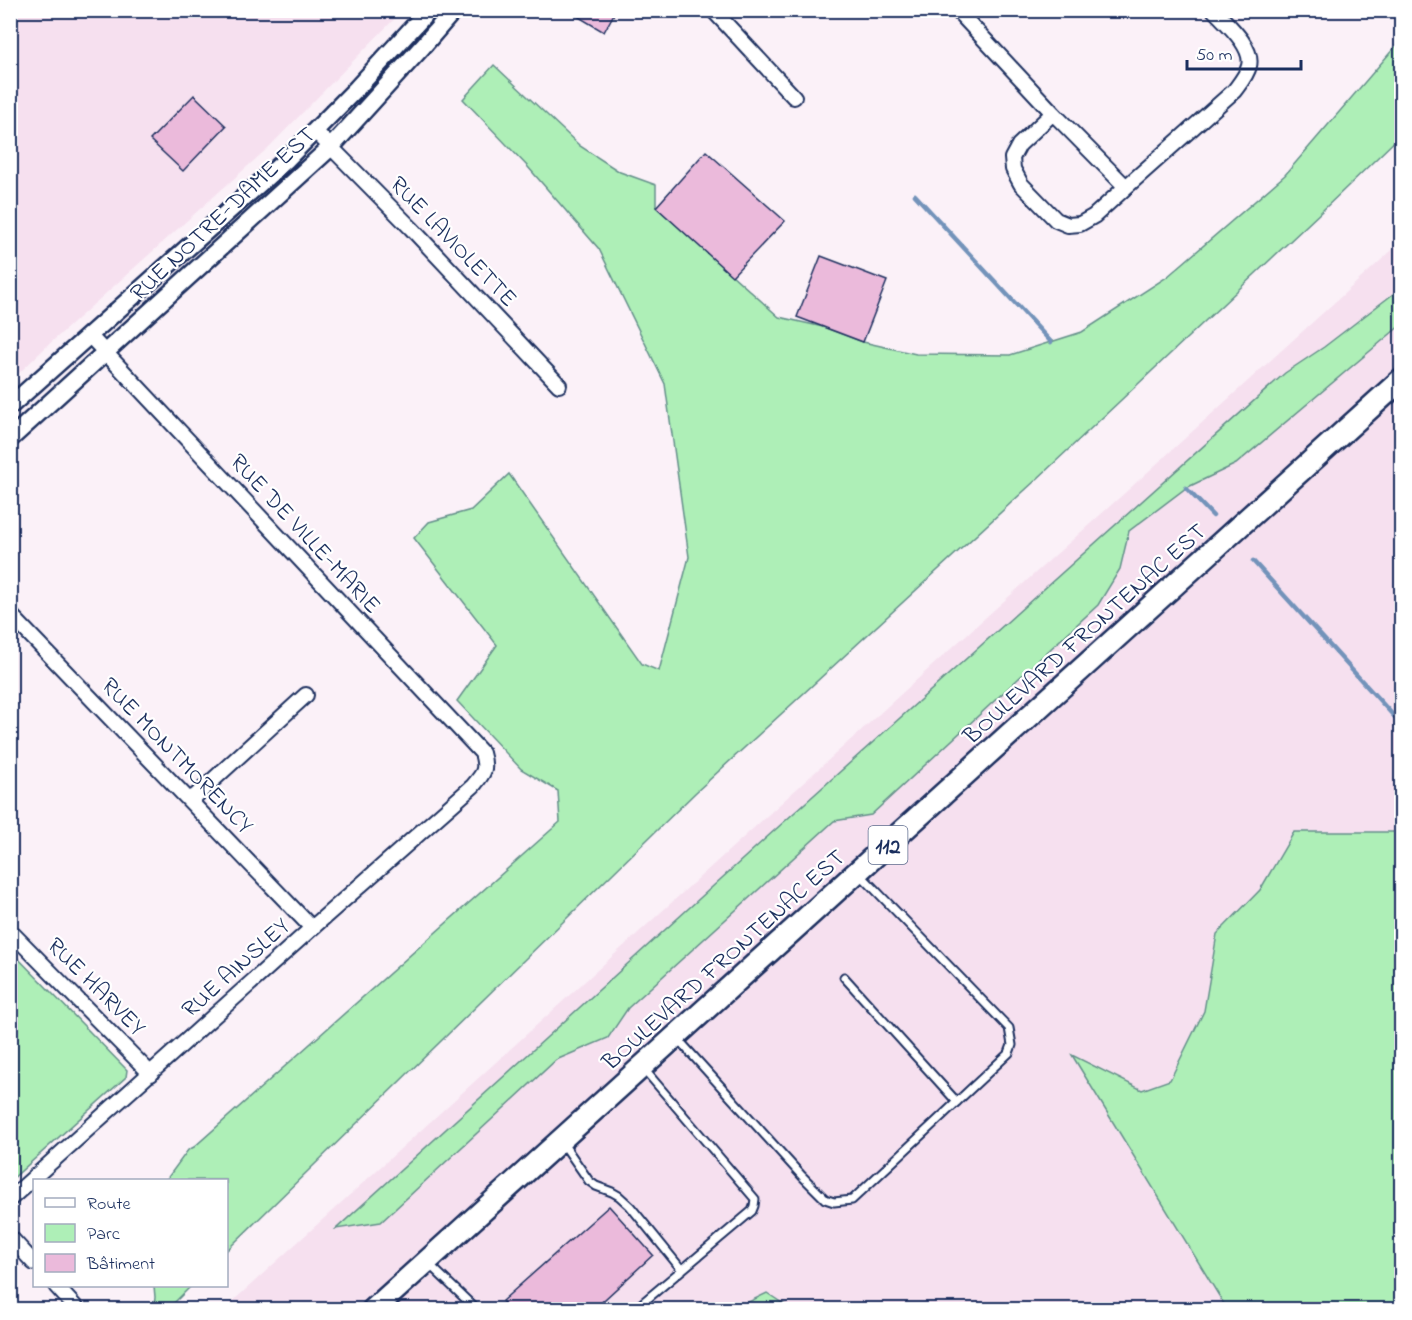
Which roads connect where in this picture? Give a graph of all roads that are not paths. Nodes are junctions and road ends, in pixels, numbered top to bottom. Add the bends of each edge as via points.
1 (429, 10) edge
2 (454, 10) edge
3 (713, 10) edge
4 (957, 10) edge
5 (1214, 10) edge
6 (794, 97) dead end
7 (1053, 113) junction
8 (315, 131) junction
9 (331, 147) junction
10 (1126, 187) junction
11 (231, 209) junction
12 (244, 225) junction
13 (89, 335) junction
14 (106, 353) junction
15 (1401, 380) edge
16 (559, 385) dead end
17 (10, 406) edge
18 (10, 439) edge
19 (10, 614) edge
20 (306, 695) dead end
21 (486, 765) joint
22 (190, 801) junction
23 (858, 872) junction
24 (312, 928) junction
25 (10, 931) edge
26 (844, 977) dead end
27 (675, 1036) junction
28 (642, 1066) junction
29 (151, 1074) junction
30 (957, 1102) junction
31 (560, 1140) junction
32 (10, 1199) edge
33 (10, 1237) edge
34 (426, 1261) junction
35 (33, 1262) edge
36 (682, 1270) junction
37 (57, 1287) edge
38 (78, 1310) edge
39 (373, 1310) edge
40 (477, 1310) edge
41 (634, 1310) edge

1 - 8 street, RUE NOTRE-DAME EST
2 - 9 street, RUE NOTRE-DAME EST
3 - 6 street
4 - 7 street
5 - 10 street via 1249,52 1245,76 1234,91
7 - 10 street
7 - 10 street via 1019,145 1012,158 1021,184 1056,220 1080,224
8 - 9 street, RUE LAVIOLETTE
8 - 11 street, RUE NOTRE-DAME EST
9 - 12 street, RUE NOTRE-DAME EST
9 - 16 street, RUE LAVIOLETTE
11 - 12 lane
11 - 13 street, RUE NOTRE-DAME EST
12 - 14 street, RUE NOTRE-DAME EST
13 - 14 street, RUE DE VILLE-MARIE
13 - 17 street, RUE NOTRE-DAME EST
14 - 18 street, RUE NOTRE-DAME EST
14 - 21 street, RUE DE VILLE-MARIE via 482,753
15 - 23 main road, BOULEVARD FRONTENAC EST / 112
19 - 22 street, RUE MONTMORENCY
20 - 22 street
21 - 24 street, RUE AINSLEY via 473,786
22 - 24 street, RUE MONTMORENCY
23 - 27 main road, BOULEVARD FRONTENAC EST / 112
23 - 30 lane via 1009,1028 1009,1053
24 - 29 street, RUE AINSLEY
25 - 29 street, RUE HARVEY
26 - 30 lane
27 - 28 main road, BOULEVARD FRONTENAC EST / 112
27 - 30 lane via 802,1176 834,1202 852,1200
28 - 31 main road, BOULEVARD FRONTENAC EST / 112
28 - 36 lane via 755,1199 752,1211
29 - 32 street, RUE AINSLEY
31 - 34 main road, BOULEVARD FRONTENAC EST / 112
31 - 36 lane via 589,1181 630,1206
33 - 35 street
34 - 39 main road, BOULEVARD FRONTENAC EST / 112
34 - 40 lane
36 - 41 lane
37 - 38 street

